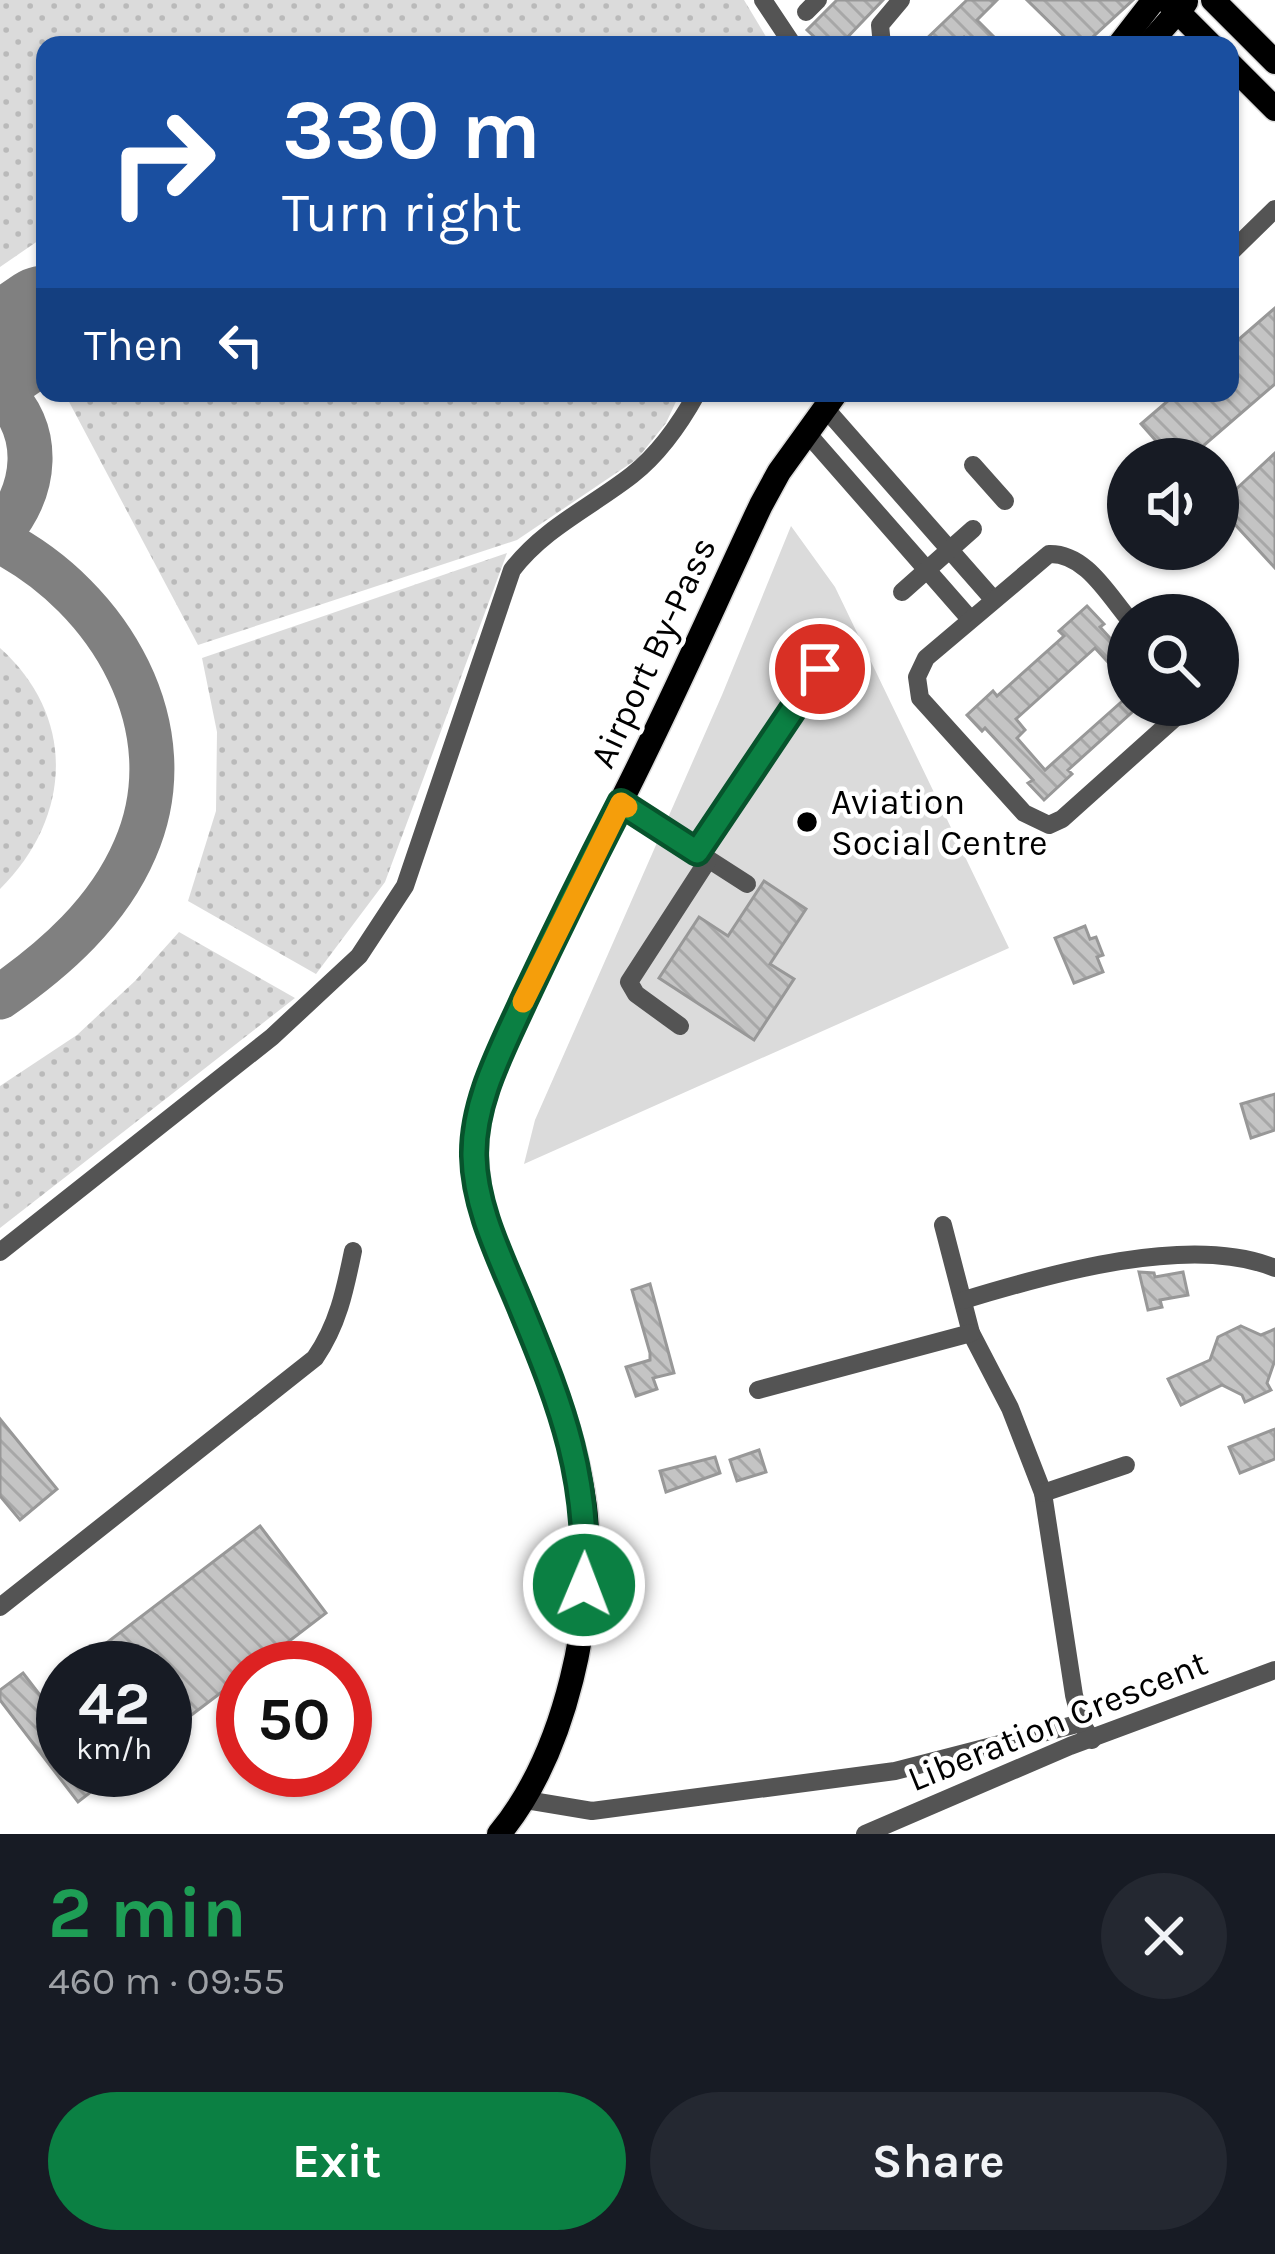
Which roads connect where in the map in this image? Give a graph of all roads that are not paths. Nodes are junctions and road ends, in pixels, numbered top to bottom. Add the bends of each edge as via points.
1 (763, 0) edge
2 (901, 0) edge
3 (1154, 0) edge
4 (1213, 0) edge
5 (1177, 4) edge
6 (1232, 11) edge
7 (787, 36) edge
8 (881, 36) edge
9 (1126, 36) edge
10 (1154, 36) edge
11 (1204, 36) edge
12 (1275, 62) edge
13 (1239, 73) edge
14 (1275, 109) edge
15 (1275, 209) edge
16 (1239, 244) edge
17 (692, 402) edge
18 (829, 402) edge
19 (831, 402) edge
20 (807, 434) junction
21 (973, 465) dead end
22 (893, 485) junction
23 (1005, 501) dead end
24 (870, 505) junction
25 (973, 529) dead end
26 (949, 548) junction
27 (925, 568) junction
28 (902, 592) dead end
29 (1108, 594) edge
30 (993, 599) junction
31 (970, 619) junction
32 (820, 669) dead end
33 (1166, 726) edge
34 (621, 803) junction
35 (702, 856) junction
36 (747, 884) dead end
37 (680, 1025) dead end
38 (943, 1225) dead end
39 (353, 1251) dead end
40 (0, 1252) edge
41 (1275, 1268) edge
42 (964, 1300) junction
43 (971, 1333) junction
44 (758, 1390) dead end
45 (1126, 1465) dead end
46 (1043, 1493) junction
47 (0, 1607) edge
48 (1275, 1670) edge
49 (1086, 1732) junction
50 (526, 1799) junction
51 (499, 1834) edge
52 (865, 1834) edge

1 - 7 street
2 - 8 street via 880,25
3 - 9 main road
4 - 6 main road
5 - 10 main road
5 - 11 main road
6 - 12 main road
13 - 14 main road
15 - 16 street
17 - 40 street via 659,451 550,530 512,570 405,886 359,956 272,1037
18 - 20 main road, Airport By-Pass
19 - 22 street
20 - 24 street
20 - 34 main road, Airport By-Pass via 761,505
21 - 23 street
22 - 24 street
22 - 26 street
24 - 27 street
25 - 26 street
26 - 27 street
26 - 30 street
27 - 28 street
27 - 31 street
29 - 30 street via 1082,564 1057,553
30 - 31 street
31 - 33 street via 926,658 917,677 920,698 1040,823 1062,819
32 - 35 street
34 - 35 street
34 - 50 main road, Airport By-Pass via 500,1054 474,1154 492,1238 577,1457 586,1513 571,1676
35 - 36 street
35 - 37 street via 629,982
38 - 42 street
39 - 47 street via 342,1306 315,1358
41 - 42 street via 1244,1258 1164,1254
42 - 43 street
43 - 44 street
43 - 46 street
45 - 46 street
46 - 49 street
48 - 49 street, Liberation Crescent
49 - 50 street via 895,1771 592,1810
49 - 52 street, Liberation Crescent
50 - 51 main road, Airport By-Pass

